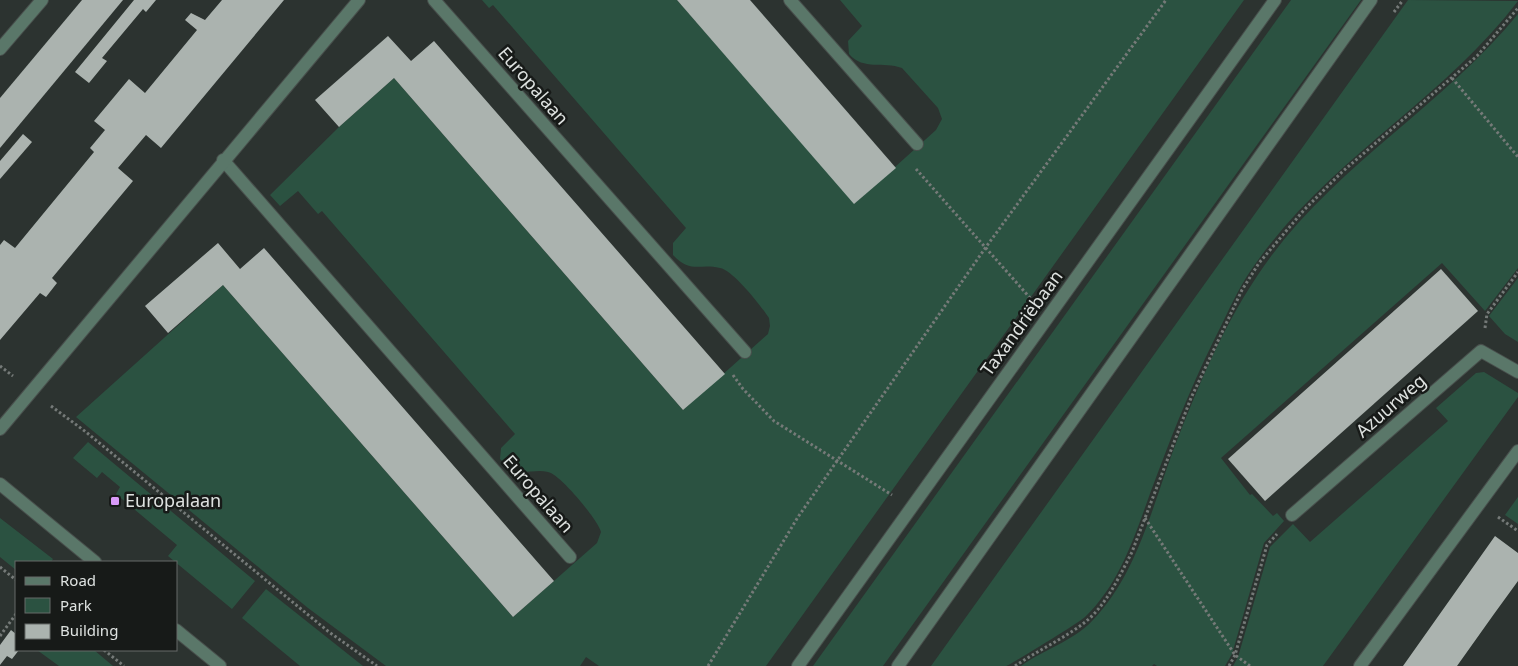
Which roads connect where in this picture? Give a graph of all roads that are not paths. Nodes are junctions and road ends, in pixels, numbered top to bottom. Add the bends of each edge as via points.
1 (42, 0) edge
2 (359, 0) edge
3 (434, 0) edge
4 (790, 0) edge
5 (1275, 0) edge
6 (1371, 0) edge
7 (0, 49) edge
8 (917, 144) road end
9 (223, 160) junction
10 (745, 352) road end
11 (1518, 372) edge
12 (0, 429) edge
13 (1518, 451) edge
14 (0, 484) edge
15 (1292, 515) road end
16 (570, 557) dead end
17 (94, 561) edge
18 (178, 632) edge
19 (220, 666) edge
20 (798, 666) edge
21 (898, 666) edge
22 (1360, 666) edge

1 - 7 street
2 - 9 street
3 - 10 street, Europalaan
4 - 8 street
5 - 20 street, Taxandriëbaan
6 - 21 street
9 - 12 street
9 - 16 street, Europalaan
11 - 15 street, Azuurweg via 1481,350
13 - 22 street
14 - 17 street
18 - 19 street

